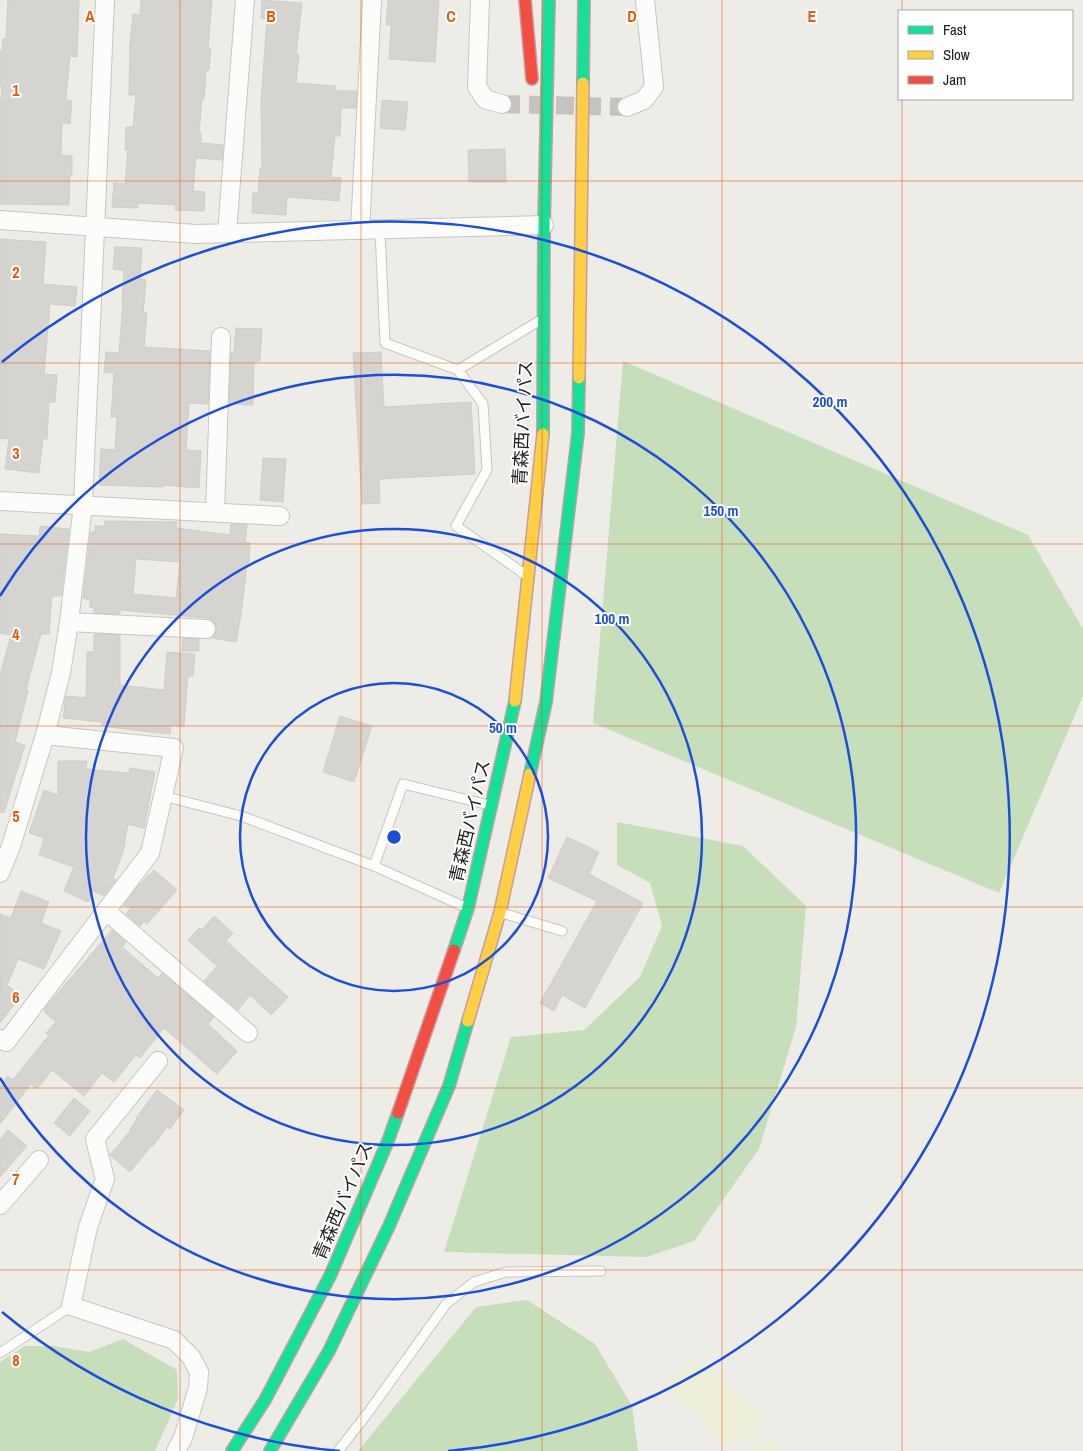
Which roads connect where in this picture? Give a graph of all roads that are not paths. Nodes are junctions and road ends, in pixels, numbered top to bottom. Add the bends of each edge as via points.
1 (105, 0) edge
2 (245, 0) edge
3 (372, 0) edge
4 (480, 0) edge
5 (525, 0) edge
6 (549, 0) edge
7 (584, 0) edge
8 (645, 0) edge
9 (533, 88) dead end
10 (502, 104) tunnel mouth
11 (627, 107) tunnel mouth
12 (535, 117) dead end
13 (0, 220) edge
14 (544, 225) junction
15 (96, 226) junction
16 (360, 230) junction
17 (380, 230) junction
18 (227, 233) junction
19 (544, 318) junction
20 (220, 337) dead end
21 (458, 370) junction
22 (0, 501) edge
23 (83, 505) junction
24 (215, 512) junction
25 (280, 516) dead end
26 (528, 577) junction
27 (69, 622) junction
28 (206, 629) dead end
29 (45, 735) junction
30 (163, 796) junction
31 (491, 805) junction
32 (374, 866) junction
33 (0, 873) edge
34 (468, 908) junction
35 (106, 912) junction
36 (500, 912) junction
37 (562, 932) dead end
38 (248, 1033) dead end
39 (0, 1039) edge
40 (158, 1061) dead end
41 (39, 1160) dead end
42 (0, 1205) edge
43 (601, 1271) dead end
44 (71, 1306) junction
45 (0, 1353) edge
46 (176, 1451) edge
47 (232, 1451) edge
48 (270, 1451) edge
49 (338, 1451) edge

1 - 15 street
2 - 18 street
3 - 16 street
4 - 10 street via 478,86 485,98
5 - 9 highway
6 - 14 highway, 青森西バイパス
7 - 36 highway via 578,433 546,702
8 - 11 street via 654,87 644,100
12 - 14 highway
13 - 15 street
14 - 17 street
14 - 19 highway, 青森西バイパス
15 - 18 street via 196,234
15 - 23 street
16 - 17 street
16 - 18 street
17 - 21 lane via 385,343
19 - 21 lane
19 - 26 highway, 青森西バイパス via 543,436
20 - 24 street
21 - 26 lane via 483,404 487,470 456,526
22 - 23 street
23 - 24 street
23 - 27 street
24 - 25 street
26 - 31 highway, 青森西バイパス via 517,692
27 - 28 street
27 - 29 street via 61,673
29 - 30 street via 174,748
29 - 33 street
30 - 32 lane via 241,816
30 - 35 street via 150,853
31 - 32 lane via 403,784
31 - 34 highway, 青森西バイパス
32 - 34 lane
34 - 47 highway, 青森西バイパス via 388,1142 330,1276 265,1400
35 - 38 street
35 - 39 street via 6,1042
36 - 37 lane
36 - 48 highway via 445,1094 389,1226 328,1351
40 - 44 street via 95,1139 105,1179 88,1227
41 - 42 street
43 - 49 lane via 506,1272 474,1282 446,1304
44 - 45 lane
44 - 46 street via 174,1340 191,1357 199,1372 198,1388

